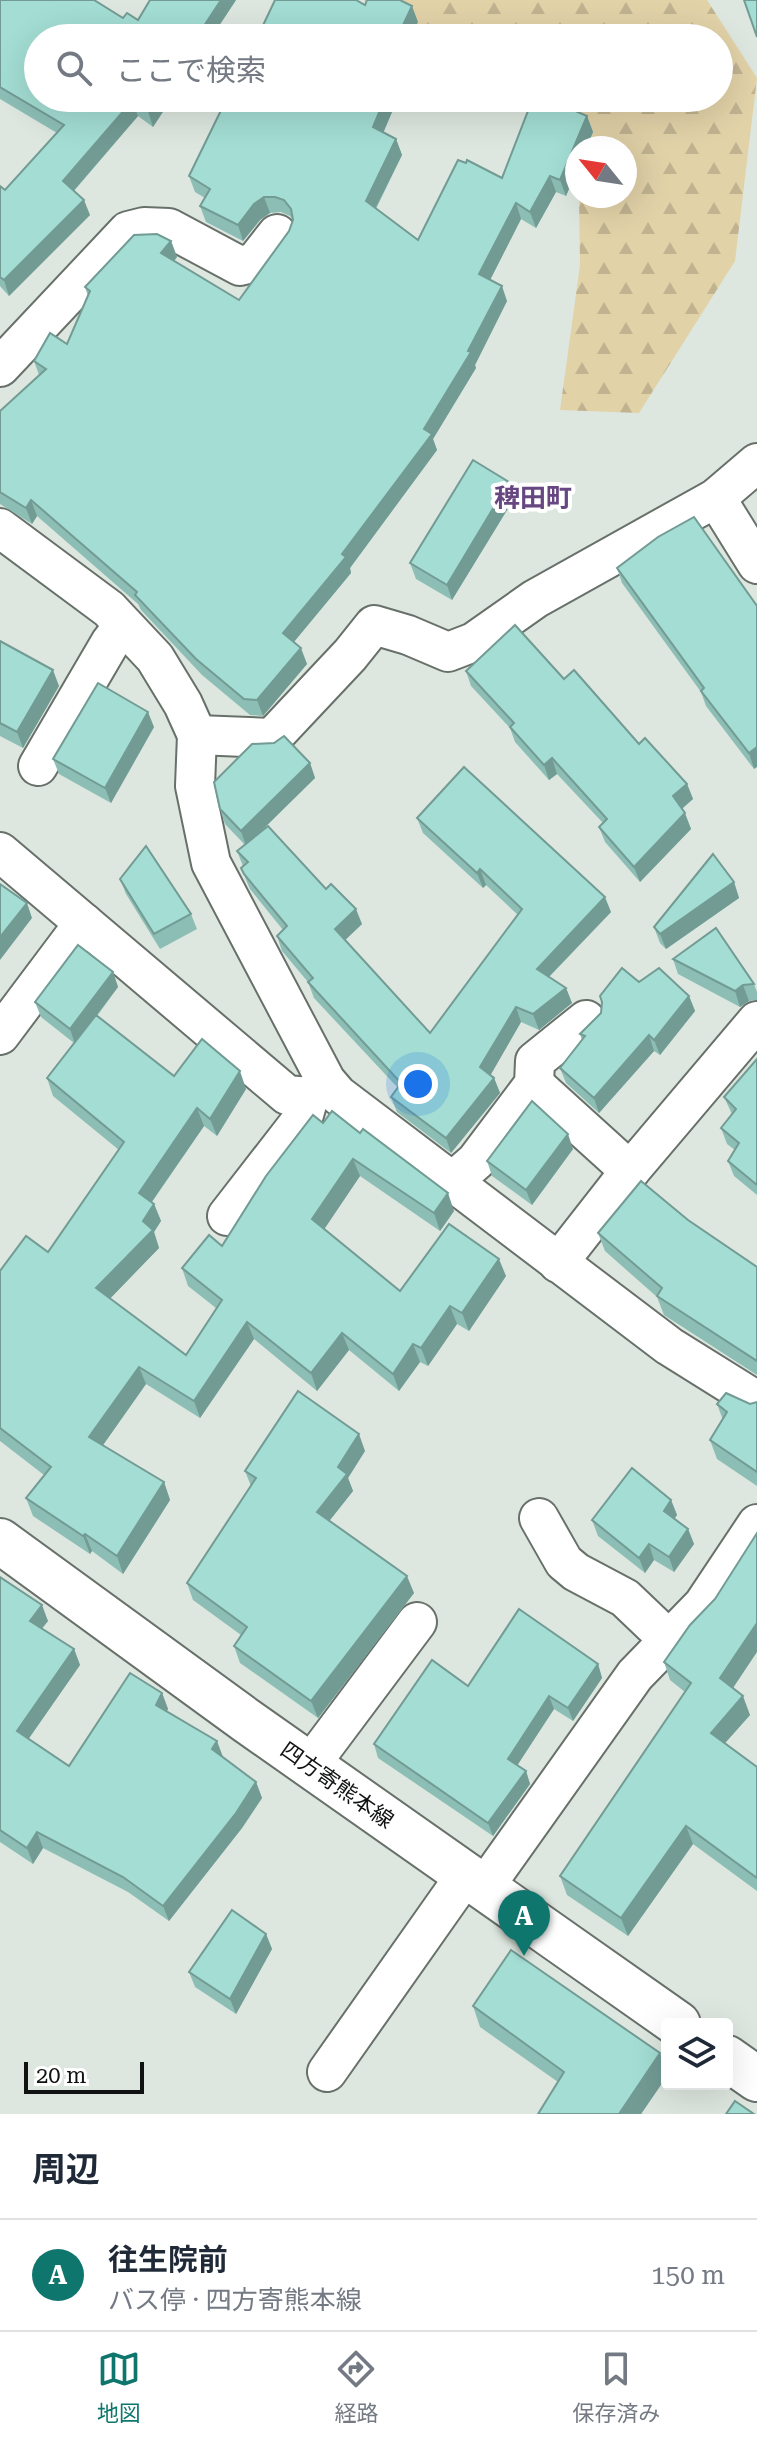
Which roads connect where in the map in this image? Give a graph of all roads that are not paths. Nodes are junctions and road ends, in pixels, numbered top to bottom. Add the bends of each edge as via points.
1 (277, 234) dead end
2 (0, 367) edge
3 (757, 463) edge
4 (716, 498) junction
5 (0, 528) edge
6 (757, 564) edge
7 (123, 626) junction
8 (197, 735) junction
9 (38, 766) dead end
10 (0, 852) edge
11 (84, 923) junction
12 (586, 1020) dead end
13 (757, 1021) edge
14 (0, 1035) edge
15 (534, 1084) junction
16 (318, 1089) junction
17 (630, 1171) junction
18 (452, 1182) junction
19 (227, 1216) dead end
20 (558, 1263) junction
21 (757, 1401) edge
22 (539, 1518) dead end
23 (757, 1524) edge
24 (0, 1541) edge
25 (417, 1622) dead end
26 (668, 1639) junction
27 (310, 1765) junction
28 (474, 1882) junction
29 (669, 2018) edge
30 (733, 2062) edge
31 (327, 2072) dead end
32 (757, 2079) edge

1 - 2 street via 255,262 240,266 169,228 128,231
3 - 4 street
4 - 6 street
4 - 8 street via 535,599 474,642 448,652 374,625 272,738
5 - 7 street via 109,609
7 - 8 street via 155,658
7 - 9 street
8 - 16 street via 195,786 211,863
10 - 11 street
11 - 14 street
11 - 16 street via 287,1095
12 - 15 street via 535,1061
13 - 17 street
15 - 17 street
15 - 18 street via 476,1161
16 - 18 street via 338,1095
16 - 19 street via 303,1118
17 - 20 street
18 - 20 street
20 - 21 street via 669,1346
22 - 26 street via 564,1562 625,1598
23 - 26 street via 703,1605
24 - 27 main road, 四方寄熊本線
25 - 27 street
26 - 28 street
27 - 28 main road, 四方寄熊本線
28 - 29 main road, 四方寄熊本線
28 - 31 street
30 - 32 main road

